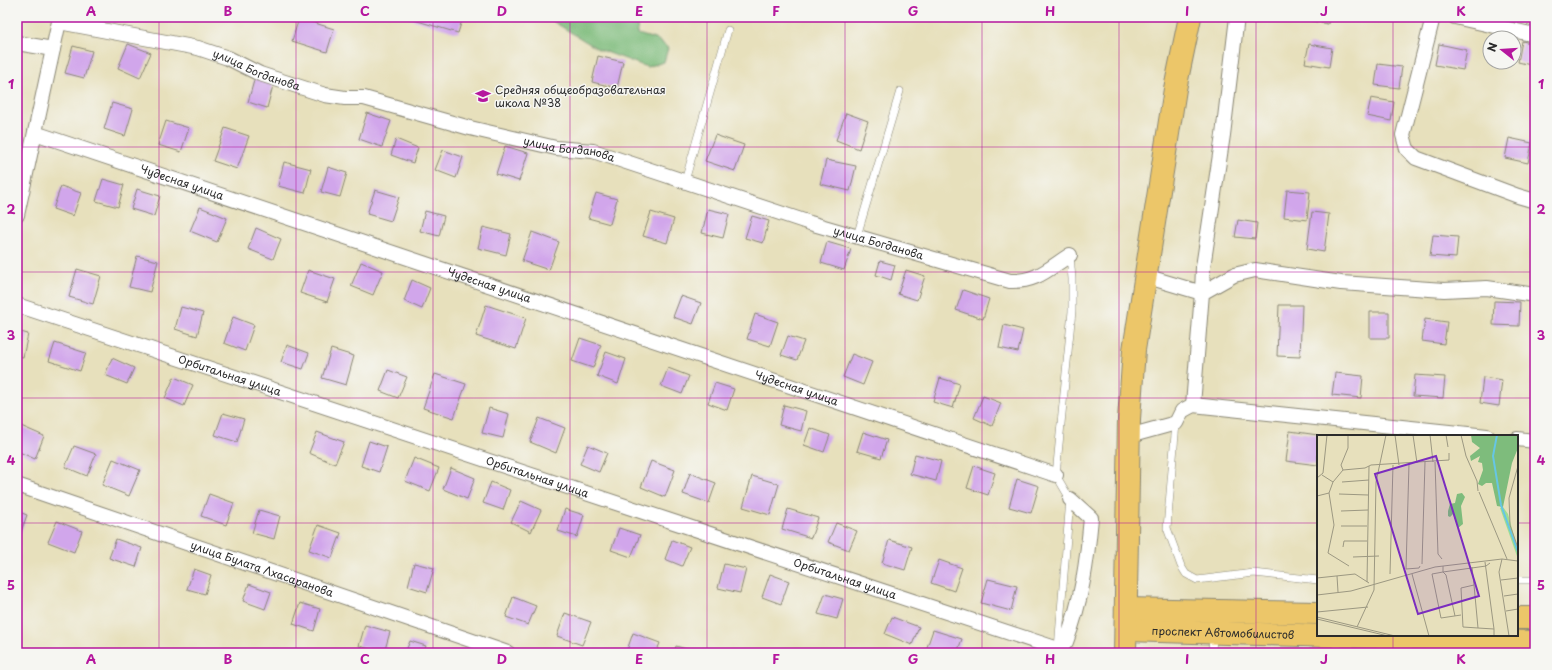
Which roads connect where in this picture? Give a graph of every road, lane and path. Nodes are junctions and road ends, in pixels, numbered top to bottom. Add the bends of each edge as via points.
1 (1190, 17) edge
2 (1237, 17) edge
3 (1433, 17) edge
4 (1455, 17) edge
5 (59, 20) edge
6 (728, 30) dead end
7 (1535, 35) edge
8 (17, 43) edge
9 (53, 49) junction
10 (900, 91) dead end
11 (35, 133) junction
12 (684, 181) junction
13 (1535, 201) edge
14 (17, 215) edge
15 (857, 236) junction
16 (1070, 254) joint
17 (1145, 276) junction
18 (1202, 293) junction
19 (1535, 295) edge
20 (17, 305) edge
21 (1194, 405) junction
22 (1176, 423) junction
23 (1478, 435) edge
24 (1129, 436) junction
25 (1518, 439) edge
26 (1535, 441) edge
27 (1056, 475) junction
28 (17, 484) edge
29 (1070, 499) junction
30 (1317, 580) edge
31 (1518, 580) edge
32 (1535, 580) edge
33 (1317, 613) edge
34 (1518, 618) edge
35 (1535, 618) edge
36 (1126, 619) junction
37 (1535, 642) edge
38 (1213, 643) edge
39 (1338, 644) edge
40 (1058, 651) edge
41 (508, 653) edge
42 (1125, 653) edge

1 - 17 main road
2 - 18 street via 1223,135 1203,267
3 - 13 street via 1403,135 1407,149 1416,158
4 - 7 street
5 - 9 street
5 - 12 street, улица Богданова via 198,48 228,58 260,74 325,94 364,98 470,128 556,148 593,151
6 - 12 lane
8 - 9 street
9 - 11 street
10 - 15 lane
11 - 14 street
11 - 27 street, Чудесная улица
12 - 15 street, улица Богданова
15 - 16 street, улица Богданова via 1010,281 1035,278
16 - 27 lane via 1072,311
17 - 18 street
17 - 24 main road via 1134,350
18 - 19 street via 1234,276 1255,270 1341,282 1444,290 1487,288
18 - 21 street
20 - 40 street, Орбитальная улица
21 - 22 street via 1182,411
21 - 23 street
22 - 24 street
22 - 30 lane via 1167,528 1186,574 1197,580 1254,573
24 - 36 main road
25 - 26 street
27 - 29 lane
28 - 41 street, улица Булата Лхасаранова
29 - 40 lane
29 - 40 street via 1091,518 1080,603 1066,642
31 - 32 lane
33 - 36 main road, проспект Автомобилистов
34 - 35 main road
36 - 38 main road, проспект Автомобилистов
36 - 42 main road
37 - 39 main road, проспект Автомобилистов
38 - 39 main road, проспект Автомобилистов

